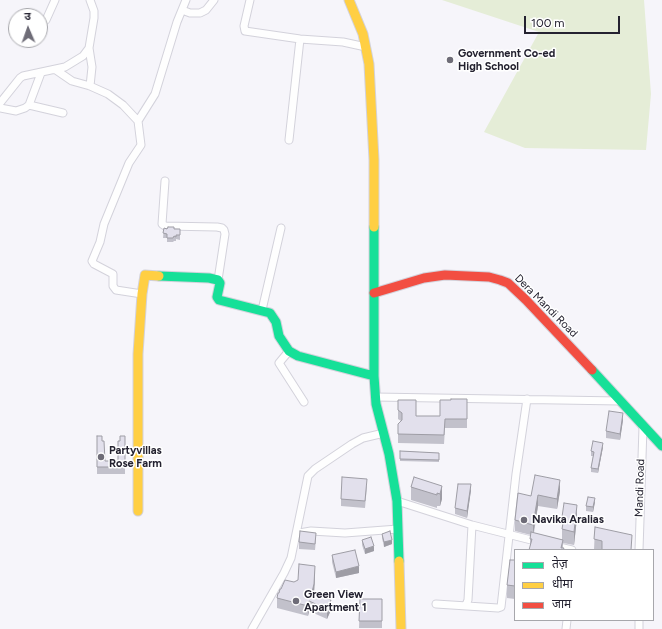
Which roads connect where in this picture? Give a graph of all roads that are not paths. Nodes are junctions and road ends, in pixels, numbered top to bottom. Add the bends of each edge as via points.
1 (54, 0) edge
2 (90, 0) edge
3 (186, 0) edge
4 (214, 0) edge
5 (250, 0) edge
6 (349, 0) edge
7 (182, 10) junction
8 (48, 15) edge
9 (300, 39) junction
10 (366, 47) junction
11 (89, 48) junction
12 (56, 70) junction
13 (41, 73) junction
14 (90, 86) junction
15 (0, 103) edge
16 (29, 105) junction
17 (0, 108) edge
18 (63, 113) dead end
19 (138, 121) junction
20 (289, 140) dead end
21 (165, 181) dead end
22 (281, 228) dead end
23 (218, 280) junction
24 (374, 293) junction
25 (142, 294) junction
26 (262, 310) junction
27 (289, 351) junction
28 (374, 376) junction
29 (375, 397) junction
30 (527, 399) junction
31 (620, 401) junction
32 (304, 402) dead end
33 (643, 427) junction
34 (384, 433) junction
35 (662, 446) edge
36 (397, 501) junction
37 (138, 511) dead end
38 (472, 525) junction
39 (398, 529) junction
40 (296, 533) junction
41 (509, 535) junction
42 (565, 549) edge
43 (639, 549) edge
44 (436, 604) dead end
45 (466, 605) junction
46 (252, 629) edge
47 (401, 629) edge

1 - 8 street
2 - 11 street via 94,18
3 - 7 street
4 - 7 street via 200,13
5 - 9 street via 245,31
6 - 10 street
7 - 19 street via 155,94
9 - 10 street via 343,42
9 - 20 street
10 - 24 street via 374,160
11 - 12 street via 74,63
11 - 14 street via 92,67
12 - 13 street
12 - 14 street via 72,81
13 - 15 street via 20,78
13 - 16 street
14 - 19 street via 124,105
16 - 17 street via 16,111
16 - 18 street
19 - 25 street via 141,145 129,163 92,261 113,274 113,286 116,290
21 - 23 street via 163,225 218,227 224,230
22 - 26 street
23 - 25 street via 146,274 143,277
23 - 26 street via 219,300
24 - 28 street
24 - 31 street, Dera Mandi Road via 438,276 465,275 508,283
25 - 37 street via 138,354
26 - 27 street via 274,318 279,336
27 - 28 street via 298,356
27 - 32 street via 279,363
28 - 29 street
29 - 30 street
29 - 34 street
30 - 31 street
30 - 41 street
31 - 33 street, Dera Mandi Road
33 - 35 street, Dera Mandi Road
33 - 43 street, Mandi Road
34 - 36 street
34 - 40 street via 362,438 311,473 307,480
36 - 38 street
36 - 39 street
38 - 41 street
38 - 45 street
39 - 40 street
39 - 47 street
40 - 46 street via 285,572
41 - 42 street
41 - 45 street via 501,607
44 - 45 street

